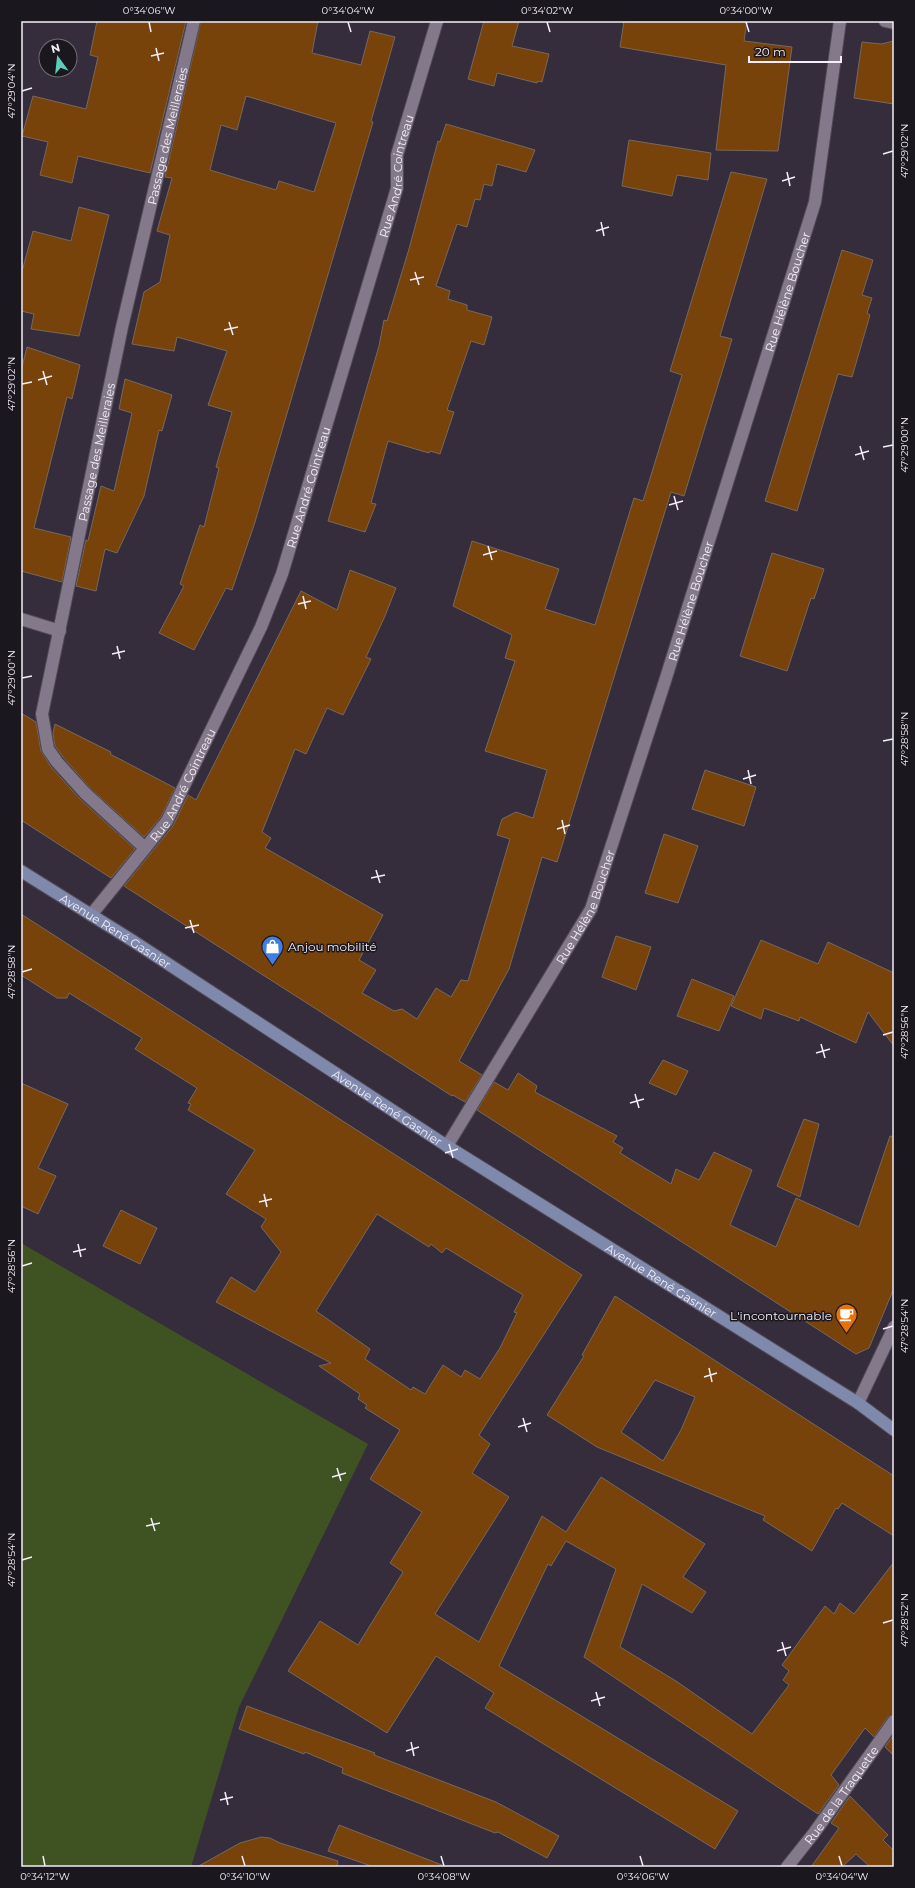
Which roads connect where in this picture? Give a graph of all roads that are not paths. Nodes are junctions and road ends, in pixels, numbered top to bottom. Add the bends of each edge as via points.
1 (194, 21) edge
2 (436, 21) edge
3 (840, 21) edge
4 (885, 21) edge
5 (894, 23) edge
6 (21, 619) edge
7 (60, 631) junction
8 (145, 848) junction
9 (21, 871) edge
10 (91, 915) junction
11 (447, 1146) junction
12 (894, 1327) edge
13 (858, 1403) junction
14 (894, 1430) edge
15 (894, 1721) edge
16 (787, 1867) edge

1 - 7 street, Passage des Meilleraies via 122,327
2 - 8 street, Rue André Cointreau via 397,155 397,188 282,574 261,627 167,821
3 - 11 street, Rue Hélène Boucher via 815,202 591,909
4 - 5 street
6 - 7 street
7 - 8 street, Passage des Meilleraies via 42,714 48,749 85,793
8 - 10 street, Rue André Cointreau
9 - 10 main road, Avenue René Gasnier
10 - 11 main road, Avenue René Gasnier
11 - 13 main road, Avenue René Gasnier
12 - 13 street
13 - 14 main road, Avenue René Gasnier
15 - 16 street, Rue de la Traquette via 836,1804

